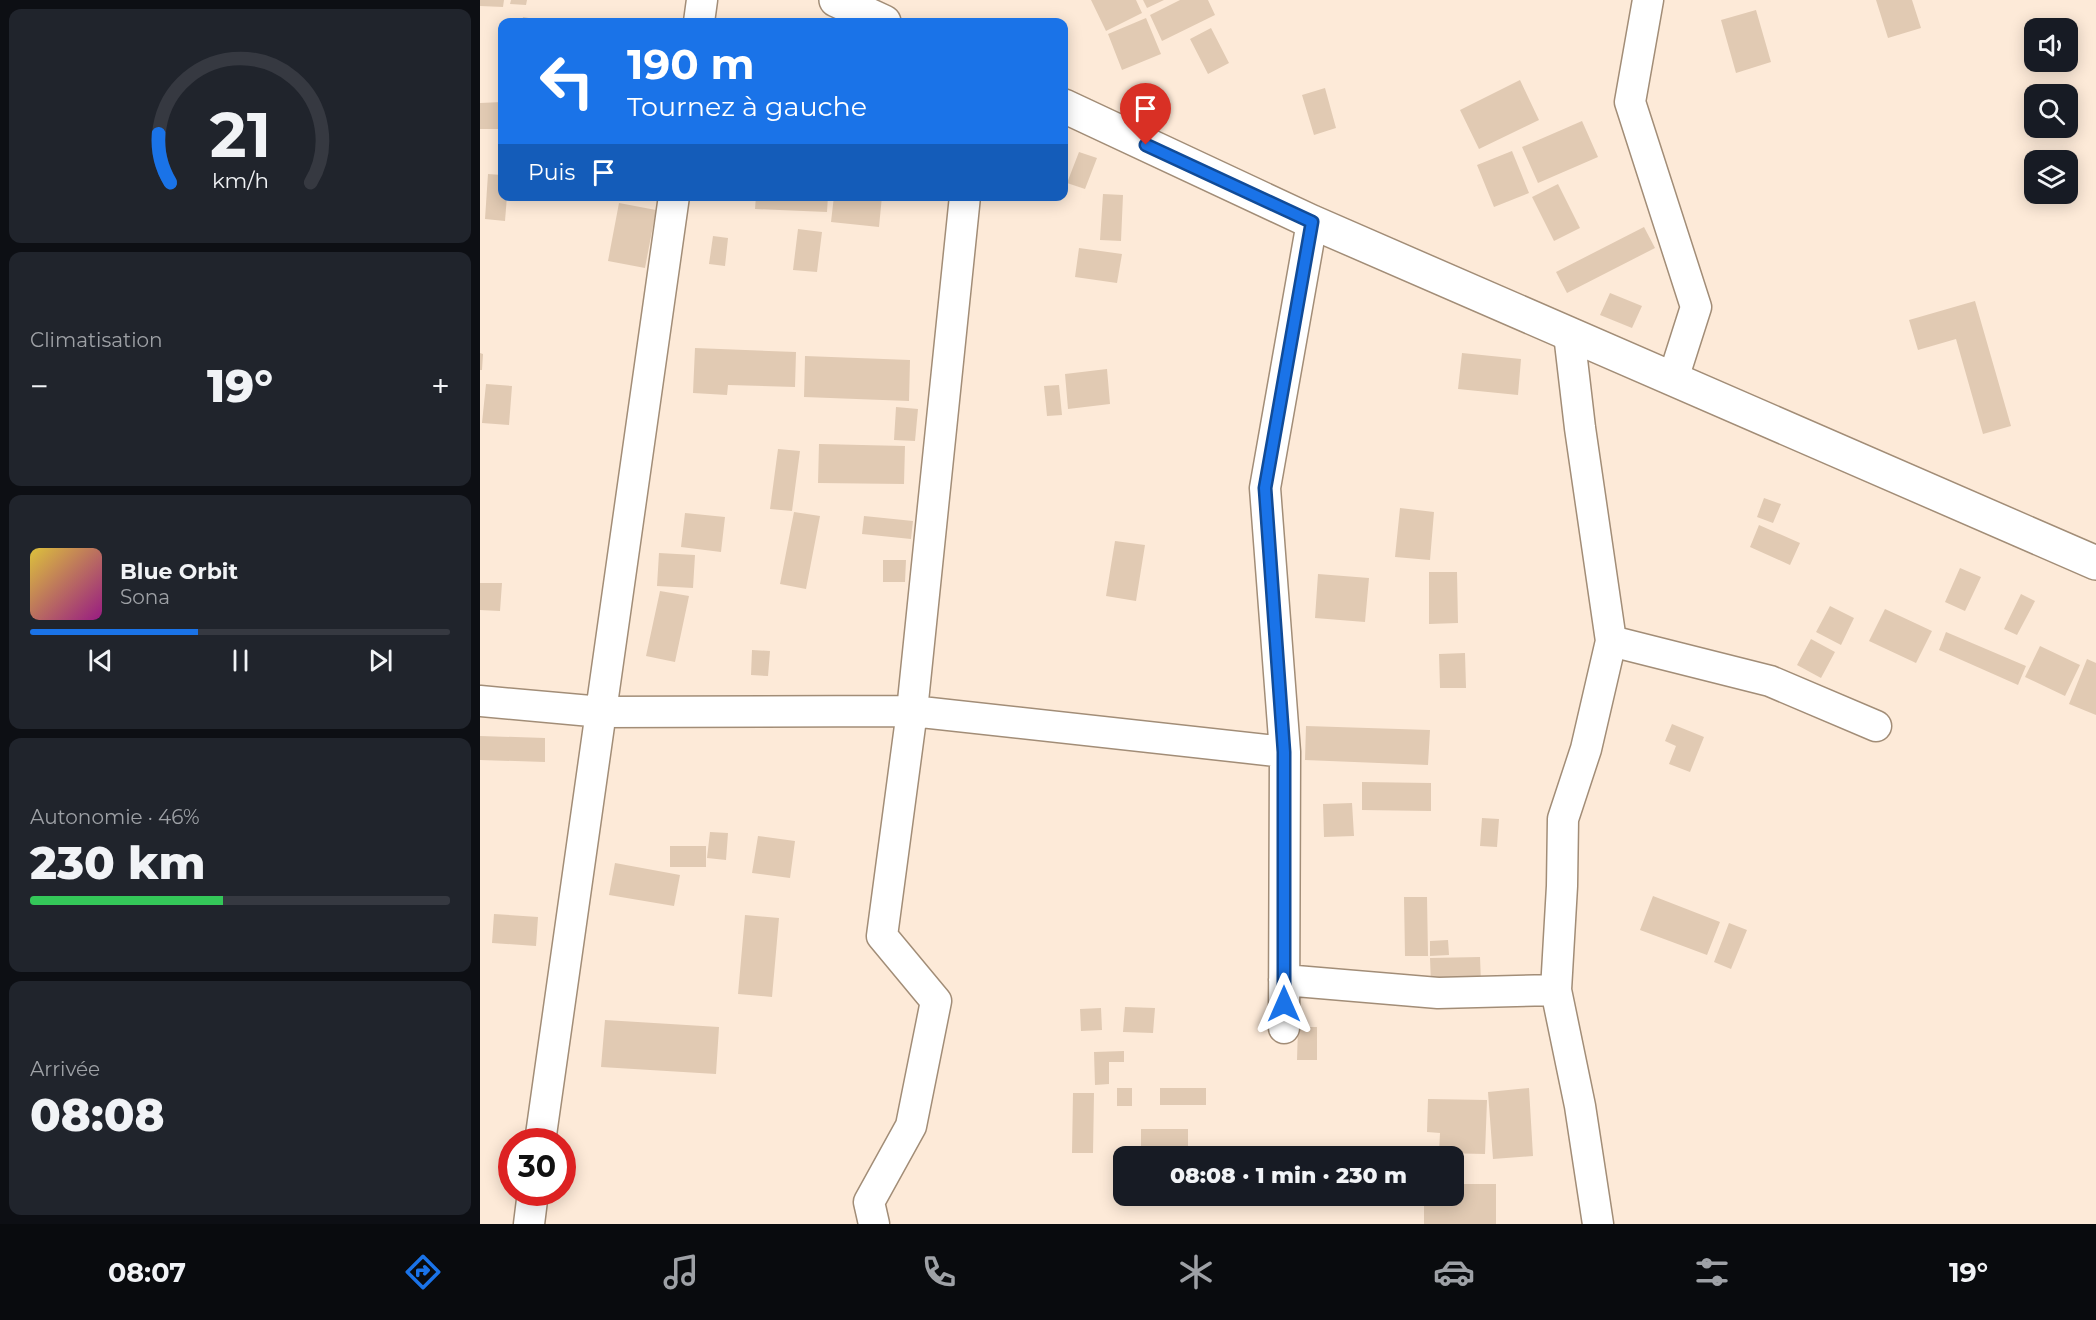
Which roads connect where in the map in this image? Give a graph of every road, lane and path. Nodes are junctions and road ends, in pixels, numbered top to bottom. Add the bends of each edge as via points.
1 (702, 0) edge
2 (1648, 0) edge
3 (848, 2) edge
4 (700, 18) edge
5 (877, 18) edge
6 (1068, 108) edge
7 (673, 201) edge
8 (964, 201) edge
9 (1312, 222) junction
10 (1569, 334) junction
11 (1673, 379) junction
12 (2096, 563) edge
13 (1611, 641) junction
14 (480, 701) edge
15 (912, 711) junction
16 (602, 712) junction
17 (1876, 726) dead end
18 (1284, 752) junction
19 (1284, 980) junction
20 (1556, 990) junction
21 (1284, 1028) dead end
22 (542, 1128) edge
23 (531, 1206) edge
24 (529, 1224) edge
25 (874, 1224) edge
26 (1598, 1224) edge

1 - 4 street
2 - 11 street via 1630,102 1696,307
3 - 5 street
6 - 9 street
7 - 16 street
8 - 15 street
9 - 10 street
9 - 18 street via 1265,488
10 - 11 street
10 - 13 street
11 - 12 street
13 - 17 street via 1770,681
13 - 20 street via 1586,749 1563,819
14 - 16 street
15 - 16 street
15 - 18 street
15 - 25 street via 882,936 936,1001 911,1126 869,1202
16 - 22 street
18 - 19 street
19 - 20 street via 1438,993
19 - 21 street
20 - 26 street via 1580,1106
23 - 24 street

